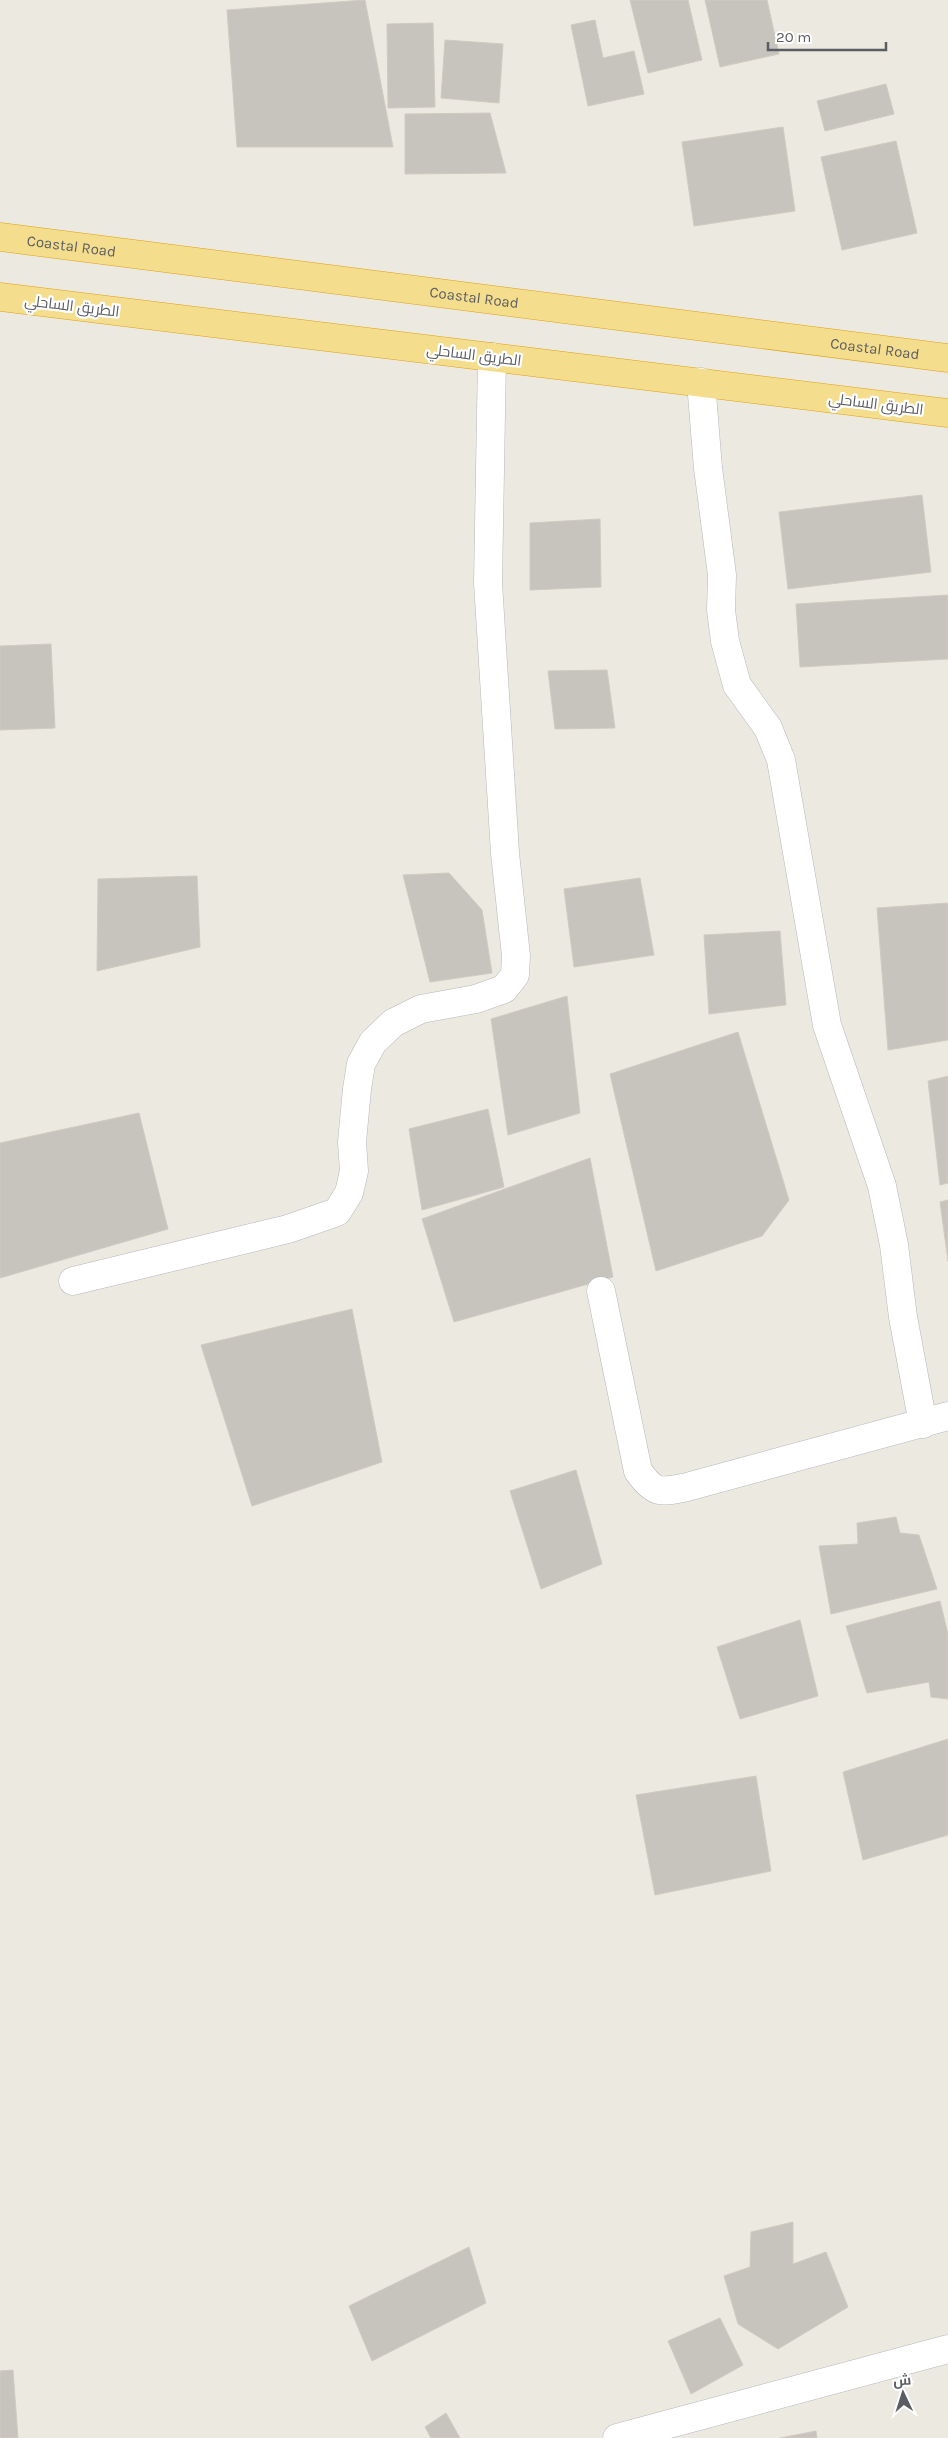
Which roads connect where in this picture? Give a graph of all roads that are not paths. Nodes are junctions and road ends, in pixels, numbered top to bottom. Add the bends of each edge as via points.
1 (0, 237) edge
2 (0, 297) edge
3 (492, 357) junction
4 (948, 358) edge
5 (701, 382) junction
6 (948, 413) edge
7 (73, 1282) dead end
8 (600, 1291) dead end
9 (935, 1420) edge
10 (948, 2350) edge
11 (646, 2434) edge
12 (617, 2438) edge

1 - 4 highway, Coastal Road
2 - 3 highway, الطريق الساحلي
3 - 5 highway, الطريق الساحلي
3 - 7 street via 488,583 515,975 504,989 476,999 421,1009 393,1023 373,1042 361,1064 357,1090 352,1142 354,1171 349,1193 337,1212 288,1229
5 - 6 highway, الطريق الساحلي
5 - 9 street via 722,575 721,610 725,641 737,685 768,728 781,760 827,1025 882,1186 894,1245 903,1317
8 - 9 street via 638,1471 648,1485 660,1492 687,1488
10 - 11 street
11 - 12 street

